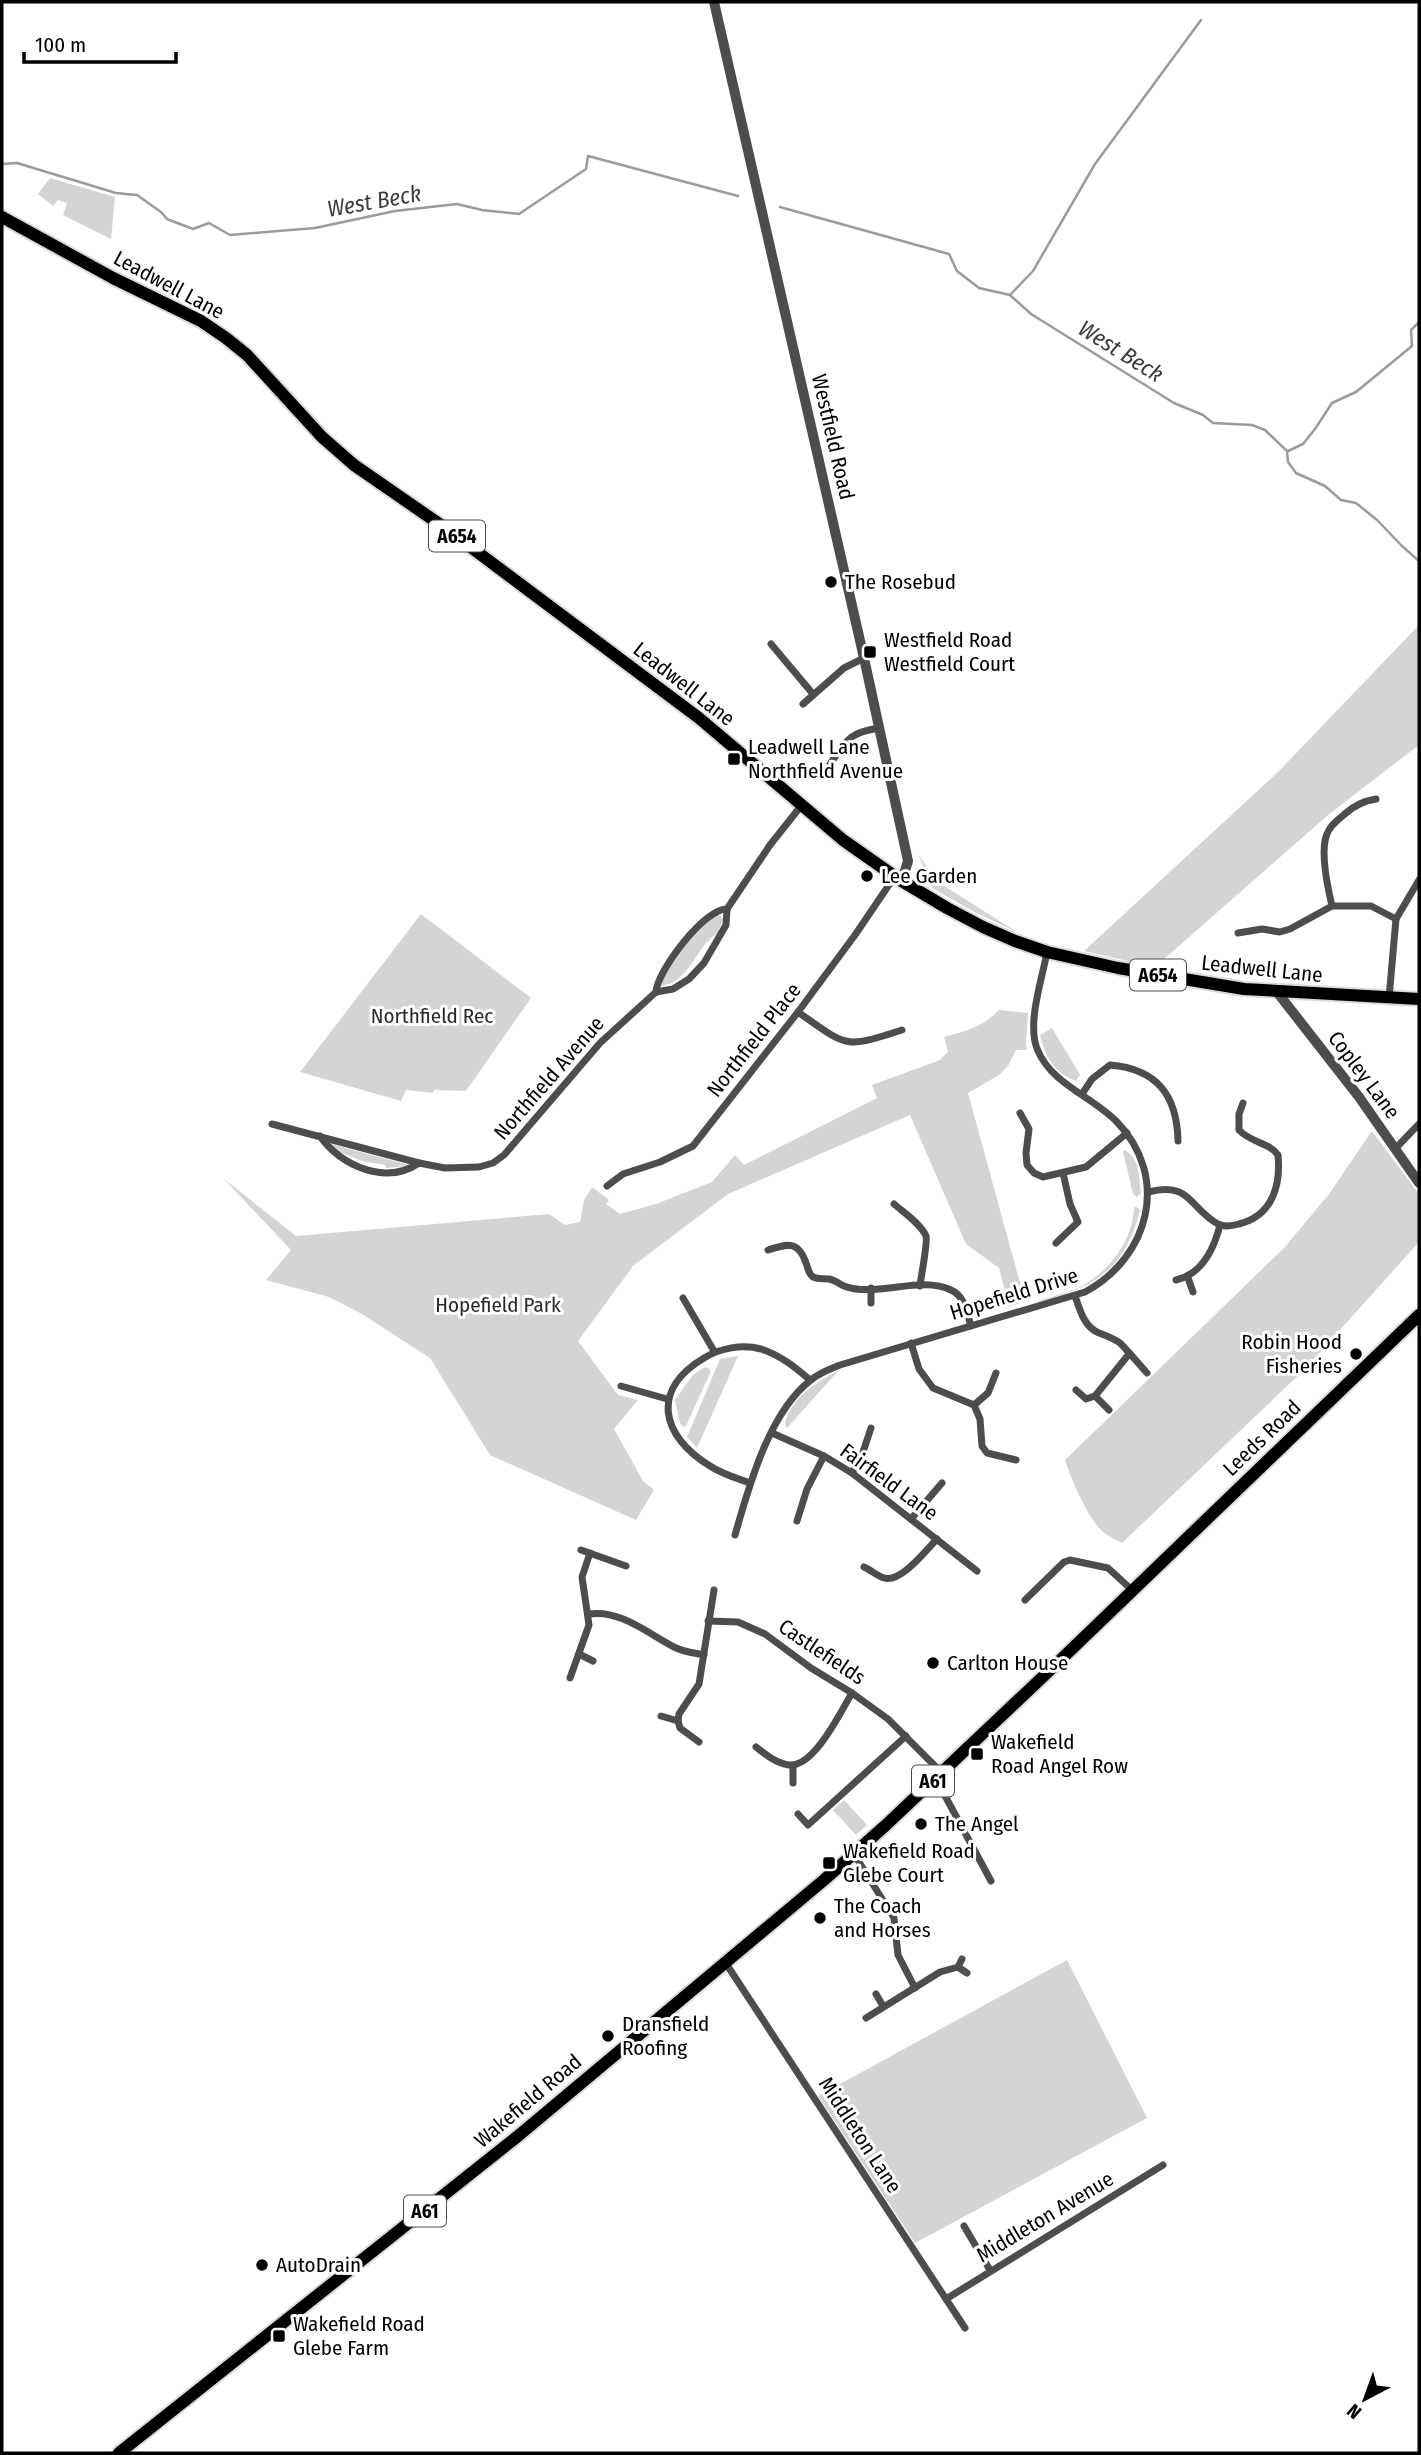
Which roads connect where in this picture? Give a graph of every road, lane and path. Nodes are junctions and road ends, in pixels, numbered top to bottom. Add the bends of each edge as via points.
1 (715, 2) edge
2 (2, 217) edge
3 (771, 643) dead end
4 (864, 658) junction
5 (813, 694) junction
6 (803, 704) dead end
7 (879, 728) junction
8 (830, 764) dead end
9 (1376, 799) dead end
10 (801, 806) junction
11 (898, 878) junction
12 (1419, 880) edge
13 (1332, 906) junction
14 (727, 909) junction
15 (1396, 919) junction
16 (1238, 933) dead end
17 (1047, 952) junction
18 (656, 992) junction
19 (1276, 992) junction
20 (1389, 998) junction
21 (1419, 999) edge
22 (798, 1012) junction
23 (902, 1030) dead end
24 (1083, 1094) junction
25 (1243, 1103) dead end
26 (1020, 1113) dead end
27 (1188, 1121) dead end
28 (272, 1124) dead end
29 (1178, 1124) junction
30 (1419, 1124) edge
31 (1126, 1133) junction
32 (320, 1136) junction
33 (1178, 1141) dead end
34 (1395, 1149) junction
35 (419, 1163) junction
36 (1063, 1173) junction
37 (1419, 1183) edge
38 (607, 1186) dead end
39 (1147, 1192) junction
40 (894, 1204) dead end
41 (1220, 1225) junction
42 (1056, 1243) dead end
43 (768, 1250) dead end
44 (1188, 1278) junction
45 (1176, 1280) dead end
46 (920, 1286) junction
47 (871, 1288) junction
48 (1193, 1292) dead end
49 (1076, 1296) junction
50 (683, 1298) dead end
51 (871, 1303) dead end
52 (1419, 1315) edge
53 (971, 1326) junction
54 (911, 1343) junction
55 (714, 1351) junction
56 (1129, 1354) junction
57 (996, 1373) dead end
58 (1147, 1373) dead end
59 (810, 1380) junction
60 (621, 1386) dead end
61 (1095, 1396) junction
62 (667, 1399) junction
63 (1075, 1404) dead end
64 (974, 1405) junction
65 (1109, 1410) dead end
66 (871, 1428) dead end
67 (772, 1433) junction
68 (824, 1456) junction
69 (1016, 1460) dead end
70 (852, 1472) junction
71 (750, 1483) junction
72 (942, 1483) dead end
73 (911, 1519) junction
74 (797, 1521) dead end
75 (735, 1535) dead end
76 (937, 1539) junction
77 (581, 1550) dead end
78 (590, 1553) junction
79 (625, 1566) dead end
80 (864, 1567) dead end
81 (977, 1571) dead end
82 (714, 1590) dead end
83 (1132, 1590) junction
84 (1025, 1600) dead end
85 (589, 1614) junction
86 (708, 1621) junction
87 (579, 1654) junction
88 (704, 1655) junction
89 (593, 1661) dead end
90 (570, 1678) dead end
91 (852, 1693) junction
92 (661, 1716) dead end
93 (678, 1721) junction
94 (906, 1736) junction
95 (699, 1742) dead end
96 (756, 1747) dead end
97 (793, 1766) junction
98 (939, 1776) junction
99 (793, 1783) dead end
100 (798, 1814) dead end
101 (854, 1854) junction
102 (991, 1881) dead end
103 (725, 1962) junction
104 (967, 1973) dead end
105 (915, 1988) junction
106 (876, 1994) dead end
107 (883, 2006) junction
108 (866, 2018) dead end
109 (1163, 2165) dead end
110 (964, 2226) dead end
111 (990, 2270) junction
112 (946, 2299) junction
113 (965, 2328) dead end
114 (120, 2453) edge

1 - 4 street, Westfield Road
2 - 10 main road, Leadwell Lane / A654 via 226,338 337,452 689,711
3 - 5 street
4 - 5 street
4 - 7 street, Westfield Road
5 - 6 street
7 - 8 street via 850,737
7 - 11 street, Westfield Road via 908,861
9 - 13 street via 1350,809 1327,833 1324,845
10 - 11 main road, Leadwell Lane / A654
10 - 14 street, Northfield Avenue
11 - 17 main road, Leadwell Lane / A654 via 983,927
11 - 22 street, Northfield Place
12 - 15 street
13 - 15 street via 1371,906
13 - 16 street via 1290,929
14 - 18 street, Northfield Avenue via 708,917 684,943 661,975
14 - 18 street, Northfield Avenue via 726,925 704,963 673,989
15 - 20 street
17 - 19 main road, Leadwell Lane / A654 via 1186,980
17 - 24 street, Hopefield Drive via 1034,1042 1047,1066
18 - 35 street, Northfield Avenue via 600,1043 493,1163 445,1168
19 - 20 main road, Leadwell Lane / A654
19 - 34 street, Copley Lane
20 - 21 main road, Leadwell Lane / A654
22 - 23 street via 848,1043
22 - 38 street, Northfield Place via 693,1146 623,1174
24 - 29 street via 1092,1079 1110,1065 1133,1069 1156,1080 1167,1094
24 - 31 street, Hopefield Drive
25 - 41 street via 1239,1130 1275,1150 1278,1182 1275,1196 1259,1216
26 - 36 street via 1028,1129 1027,1165 1042,1177
27 - 29 street
28 - 32 street, Northfield Avenue
29 - 33 street
30 - 34 street
31 - 36 street via 1087,1167
31 - 39 street, Hopefield Drive via 1143,1166
32 - 35 street, Northfield Avenue
32 - 35 street, Northfield Avenue via 333,1153 365,1170 407,1171
34 - 37 street, Copley Lane
36 - 42 street via 1078,1222
39 - 41 street via 1172,1189
39 - 49 street, Hopefield Drive via 1142,1232 1129,1254 1105,1280
40 - 46 street via 926,1236
41 - 44 street via 1209,1254
43 - 47 street via 788,1244 803,1255 813,1277
44 - 45 street
44 - 48 street
46 - 47 street
46 - 53 street via 954,1291
47 - 51 street
49 - 53 street, Hopefield Drive
49 - 56 street via 1089,1327 1109,1336
50 - 55 street
52 - 83 main road, Leeds Road / A61
53 - 54 street, Hopefield Drive
54 - 59 street, Hopefield Drive via 840,1365
54 - 64 street via 919,1369 933,1388
55 - 59 street via 758,1348 777,1355
55 - 62 street via 684,1373
56 - 58 street
56 - 61 street
57 - 64 street via 988,1393
59 - 67 street, Hopefield Drive
60 - 62 street
61 - 63 street via 1086,1399 1079,1393
61 - 65 street
62 - 71 street via 672,1425 695,1456
64 - 69 street via 987,1453
66 - 70 street
67 - 68 street, Fairfield Lane
67 - 71 street, Hopefield Drive
68 - 70 street, Fairfield Lane
68 - 74 street
70 - 73 street, Fairfield Lane
71 - 75 street, Hopefield Drive
72 - 73 street
73 - 76 street, Fairfield Lane
76 - 80 street via 911,1567 893,1578
76 - 81 street, Fairfield Lane
77 - 78 street
78 - 79 street
78 - 85 street via 582,1577
82 - 86 street
83 - 84 street via 1108,1568 1070,1560
83 - 98 main road, Wakefield Road / A61
85 - 87 street
85 - 88 street via 611,1615 680,1649
86 - 88 street
86 - 91 street, Castlefields via 750,1626
87 - 89 street
87 - 90 street
88 - 93 street via 699,1684
91 - 94 street, Castlefields
91 - 97 street via 823,1741
92 - 93 street
93 - 95 street via 680,1728
94 - 98 street, Castlefields
94 - 100 street via 808,1825
96 - 97 street
97 - 99 street
98 - 101 main road, Wakefield Road / A61
98 - 102 street, Castlefields
101 - 103 main road, Wakefield Road / A61
101 - 105 street via 894,1918 898,1955
103 - 112 street, Middleton Lane
103 - 114 main road, Wakefield Road / A61 via 454,2188
104 - 105 street via 960,1963
105 - 107 street
106 - 107 street
107 - 108 street
109 - 111 street, Middleton Avenue
110 - 111 street
111 - 112 street, Middleton Avenue
112 - 113 street, Middleton Lane

